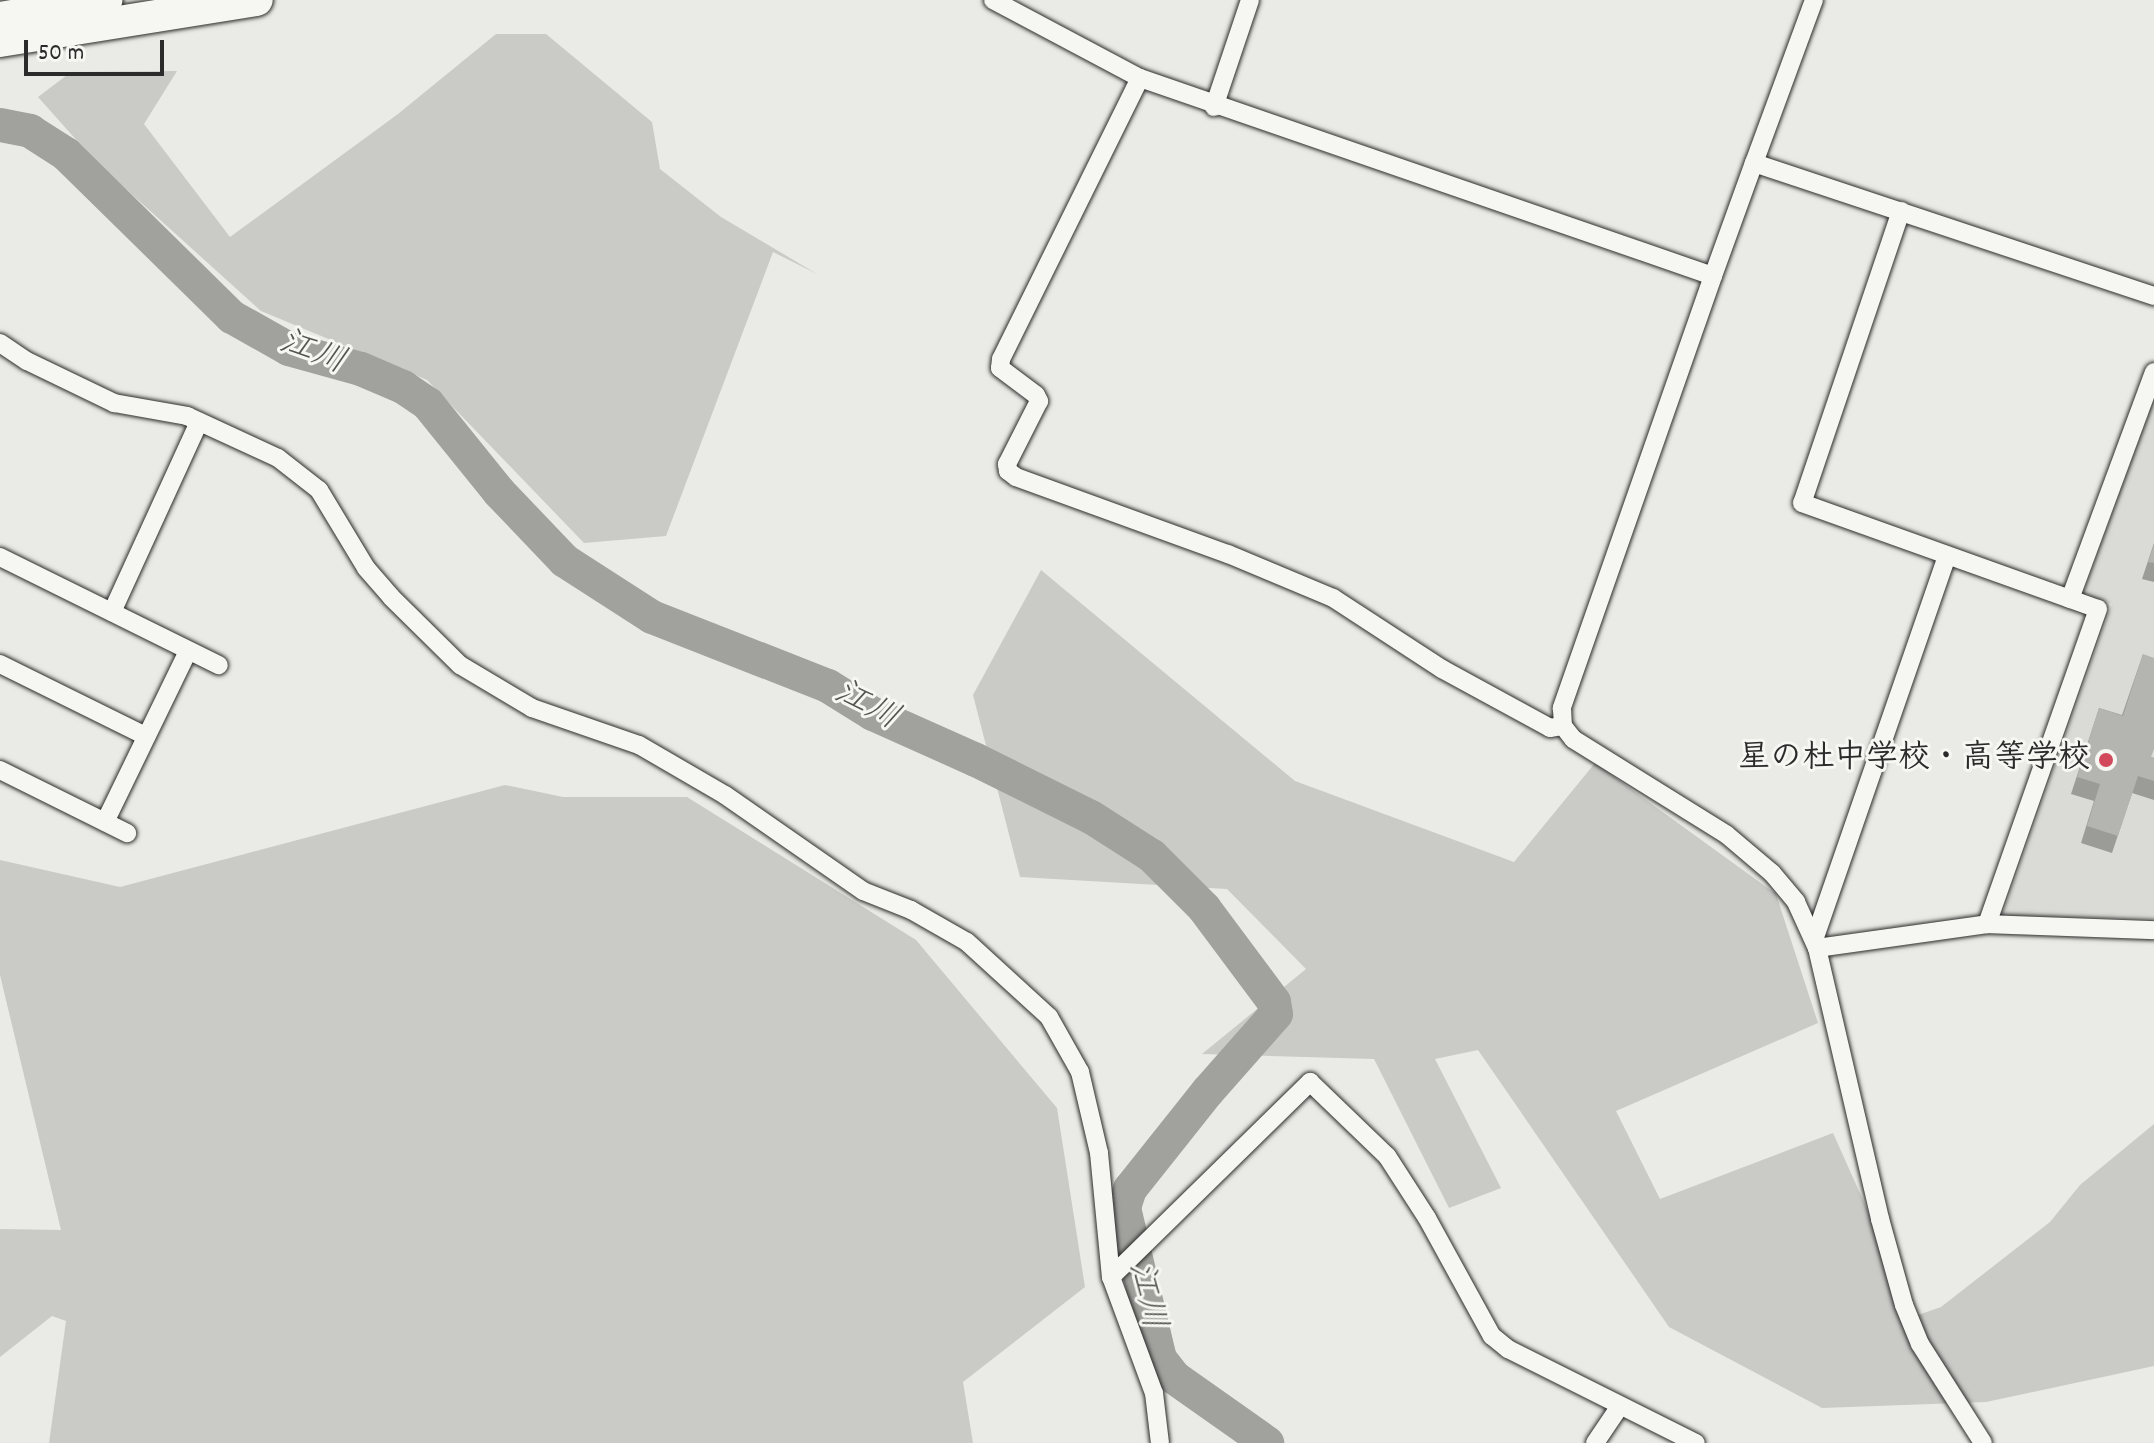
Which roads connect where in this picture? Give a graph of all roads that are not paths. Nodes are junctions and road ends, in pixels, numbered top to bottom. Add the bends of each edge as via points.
1 (106, 0) edge
2 (257, 0) edge
3 (993, 0) edge
4 (1250, 0) edge
5 (1814, 0) edge
6 (0, 18) edge
7 (0, 41) edge
8 (1140, 78) junction
9 (1214, 107) junction
10 (1754, 163) junction
11 (1901, 211) junction
12 (1713, 276) junction
13 (2154, 296) edge
14 (0, 343) edge
15 (2154, 372) edge
16 (199, 422) junction
17 (1947, 555) junction
18 (0, 557) edge
19 (2070, 599) junction
20 (112, 612) junction
21 (188, 651) junction
22 (0, 664) edge
23 (219, 665) dead end
24 (1563, 726) junction
25 (146, 736) junction
26 (0, 770) edge
27 (105, 822) junction
28 (127, 833) dead end
29 (1987, 924) junction
30 (2154, 930) edge
31 (1815, 944) junction
32 (1111, 1277) junction
33 (1620, 1406) junction
34 (1160, 1443) edge
35 (1595, 1443) edge
36 (1696, 1443) edge
37 (1983, 1443) edge

1 - 6 highway
2 - 7 highway
3 - 8 street
4 - 9 street
5 - 10 street
8 - 9 street
8 - 24 street via 1001,359 1000,368 1039,401 1008,471 1333,598 1442,669 1550,728
9 - 12 street
10 - 11 street
10 - 12 street
11 - 13 street
11 - 17 street via 1802,503
12 - 24 street via 1562,708
14 - 16 street via 114,403
15 - 19 street
16 - 20 street
16 - 32 street via 278,458 319,490 366,568 460,665 532,708 639,745 725,795 863,891 911,910 967,942 1049,1017 1080,1072 1099,1153
17 - 19 street
17 - 31 street
18 - 20 street
19 - 29 street via 2098,609
20 - 21 street
21 - 23 street
21 - 25 street
22 - 25 street
24 - 31 street via 1573,739 1738,844 1772,873 1796,902
25 - 27 street
26 - 27 street
27 - 28 street
29 - 30 street
29 - 31 street
31 - 37 street via 1904,1305 1920,1344
32 - 33 street via 1310,1082 1387,1156 1492,1336
32 - 34 street via 1154,1393
33 - 35 street
33 - 36 street

